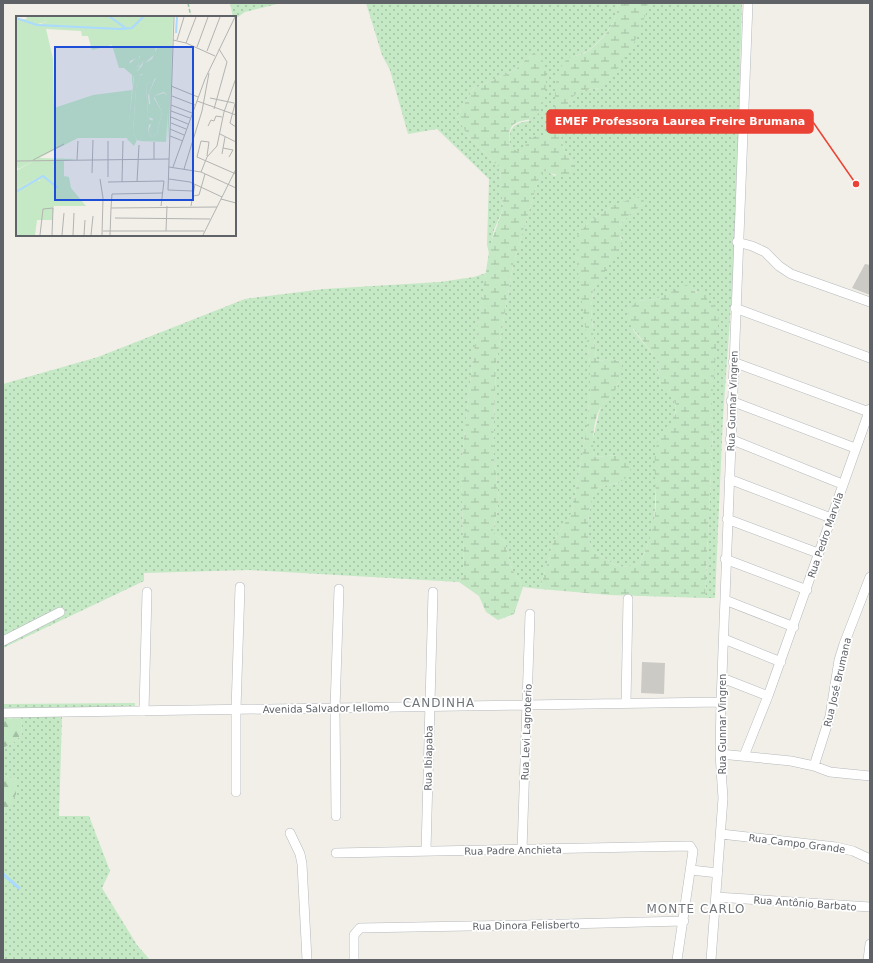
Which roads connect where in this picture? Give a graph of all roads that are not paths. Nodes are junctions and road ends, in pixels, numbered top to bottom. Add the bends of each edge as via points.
1 (748, 3) edge
2 (737, 242) junction
3 (870, 302) edge
4 (735, 308) junction
5 (870, 358) edge
6 (733, 362) junction
7 (731, 401) junction
8 (869, 410) edge
9 (730, 439) junction
10 (855, 448) junction
11 (729, 479) junction
12 (842, 484) junction
13 (831, 518) junction
14 (727, 519) junction
15 (818, 553) junction
16 (726, 559) junction
17 (870, 577) edge
18 (240, 587) dead end
19 (339, 589) dead end
20 (807, 590) junction
21 (147, 592) dead end
22 (434, 592) dead end
23 (628, 599) dead end
24 (725, 600) junction
25 (60, 612) dead end
26 (530, 614) dead end
27 (794, 627) junction
28 (724, 639) junction
29 (3, 641) edge
30 (781, 662) junction
31 (722, 678) junction
32 (768, 696) junction
33 (721, 702) junction
34 (527, 704) junction
35 (626, 704) junction
36 (429, 706) junction
37 (335, 708) junction
38 (236, 709) junction
39 (144, 711) junction
40 (3, 713) edge
41 (720, 754) junction
42 (744, 756) junction
43 (814, 766) junction
44 (870, 776) edge
45 (236, 792) dead end
46 (336, 816) dead end
47 (290, 833) dead end
48 (721, 834) junction
49 (522, 850) junction
50 (426, 851) junction
51 (336, 853) dead end
52 (870, 859) edge
53 (691, 870) junction
54 (718, 873) junction
55 (716, 897) junction
56 (870, 908) edge
57 (684, 920) junction
58 (870, 944) edge
59 (306, 960) edge
60 (354, 960) edge
61 (678, 960) edge
62 (711, 960) edge
63 (868, 960) edge

1 - 2 street, Rua Gunnar Vingren
2 - 3 street via 765,252 779,266 792,274
2 - 4 street, Rua Gunnar Vingren
4 - 5 street
4 - 6 street, Rua Gunnar Vingren
6 - 7 street, Rua Gunnar Vingren
6 - 8 street
7 - 9 street, Rua Gunnar Vingren
7 - 10 street
8 - 10 street, Rua Pedro Marvila
9 - 11 street, Rua Gunnar Vingren
9 - 12 street
10 - 12 street, Rua Pedro Marvila
11 - 13 street
11 - 14 street, Rua Gunnar Vingren
12 - 13 street, Rua Pedro Marvila
13 - 15 street, Rua Pedro Marvila
14 - 15 street
14 - 16 street, Rua Gunnar Vingren
15 - 20 street, Rua Pedro Marvila
16 - 20 street
16 - 24 street, Rua Gunnar Vingren
17 - 43 street, Rua José Brumana via 844,644 830,716
18 - 38 street
19 - 37 street
20 - 27 street, Rua Pedro Marvila
21 - 39 street
22 - 36 street, Rua Ibiapaba
23 - 35 street
24 - 27 street
24 - 28 street, Rua Gunnar Vingren
25 - 29 street
26 - 34 street, Rua Levi Lagroterio
27 - 30 street, Rua Pedro Marvila
28 - 30 street
28 - 31 street, Rua Gunnar Vingren
30 - 32 street, Rua Pedro Marvila
31 - 32 street
31 - 33 street, Rua Gunnar Vingren
32 - 42 street, Rua Pedro Marvila
33 - 35 street, Avenida Salvador Iellomo
33 - 41 street, Rua Gunnar Vingren
34 - 35 street, Avenida Salvador Iellomo
34 - 36 street, Avenida Salvador Iellomo
34 - 49 street, Rua Levi Lagroterio
36 - 37 street, Avenida Salvador Iellomo
36 - 50 street, Rua Ibiapaba
37 - 38 street, Avenida Salvador Iellomo
37 - 46 street
38 - 39 street, Avenida Salvador Iellomo
38 - 45 street
39 - 40 street, Avenida Salvador Iellomo
41 - 42 street
41 - 48 street, Rua Gunnar Vingren via 724,798
42 - 43 street
43 - 44 street via 830,772
47 - 59 street via 299,850 302,864
48 - 52 street, Rua Campo Grande via 836,847
48 - 54 street, Rua Gunnar Vingren
49 - 50 street, Rua Padre Anchieta
49 - 53 street, Rua Padre Anchieta via 690,846 694,851
50 - 51 street, Rua Padre Anchieta
53 - 54 street
53 - 57 street
54 - 55 street, Rua Gunnar Vingren
55 - 56 street, Rua Antônio Barbato
55 - 62 street, Rua Gunnar Vingren
57 - 60 street, Rua Dinora Felisberto via 368,927 355,932
57 - 61 street
58 - 63 street

